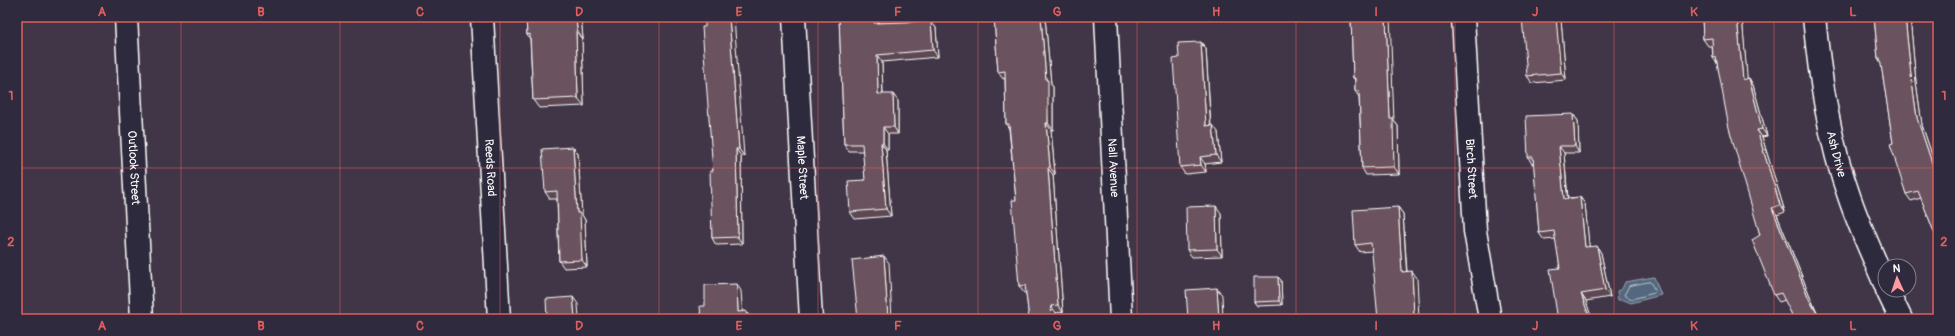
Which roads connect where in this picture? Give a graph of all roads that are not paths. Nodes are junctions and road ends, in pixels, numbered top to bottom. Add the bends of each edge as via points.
1 (126, 17) edge
2 (482, 17) edge
3 (794, 17) edge
4 (1106, 17) edge
5 (1463, 17) edge
6 (1814, 17) edge
7 (1877, 265) edge
8 (1892, 298) edge
9 (142, 319) edge
10 (500, 319) edge
11 (811, 319) edge
12 (1121, 319) edge
13 (1490, 319) edge
14 (1901, 319) edge

1 - 9 street, Outlook Street
2 - 10 street, Reeds Road
3 - 11 street, Maple Street
4 - 12 street, Nall Avenue
5 - 13 street, Birch Street via 1476,231
6 - 7 street, Ash Drive via 1819,67 1833,142 1850,200
8 - 14 street

